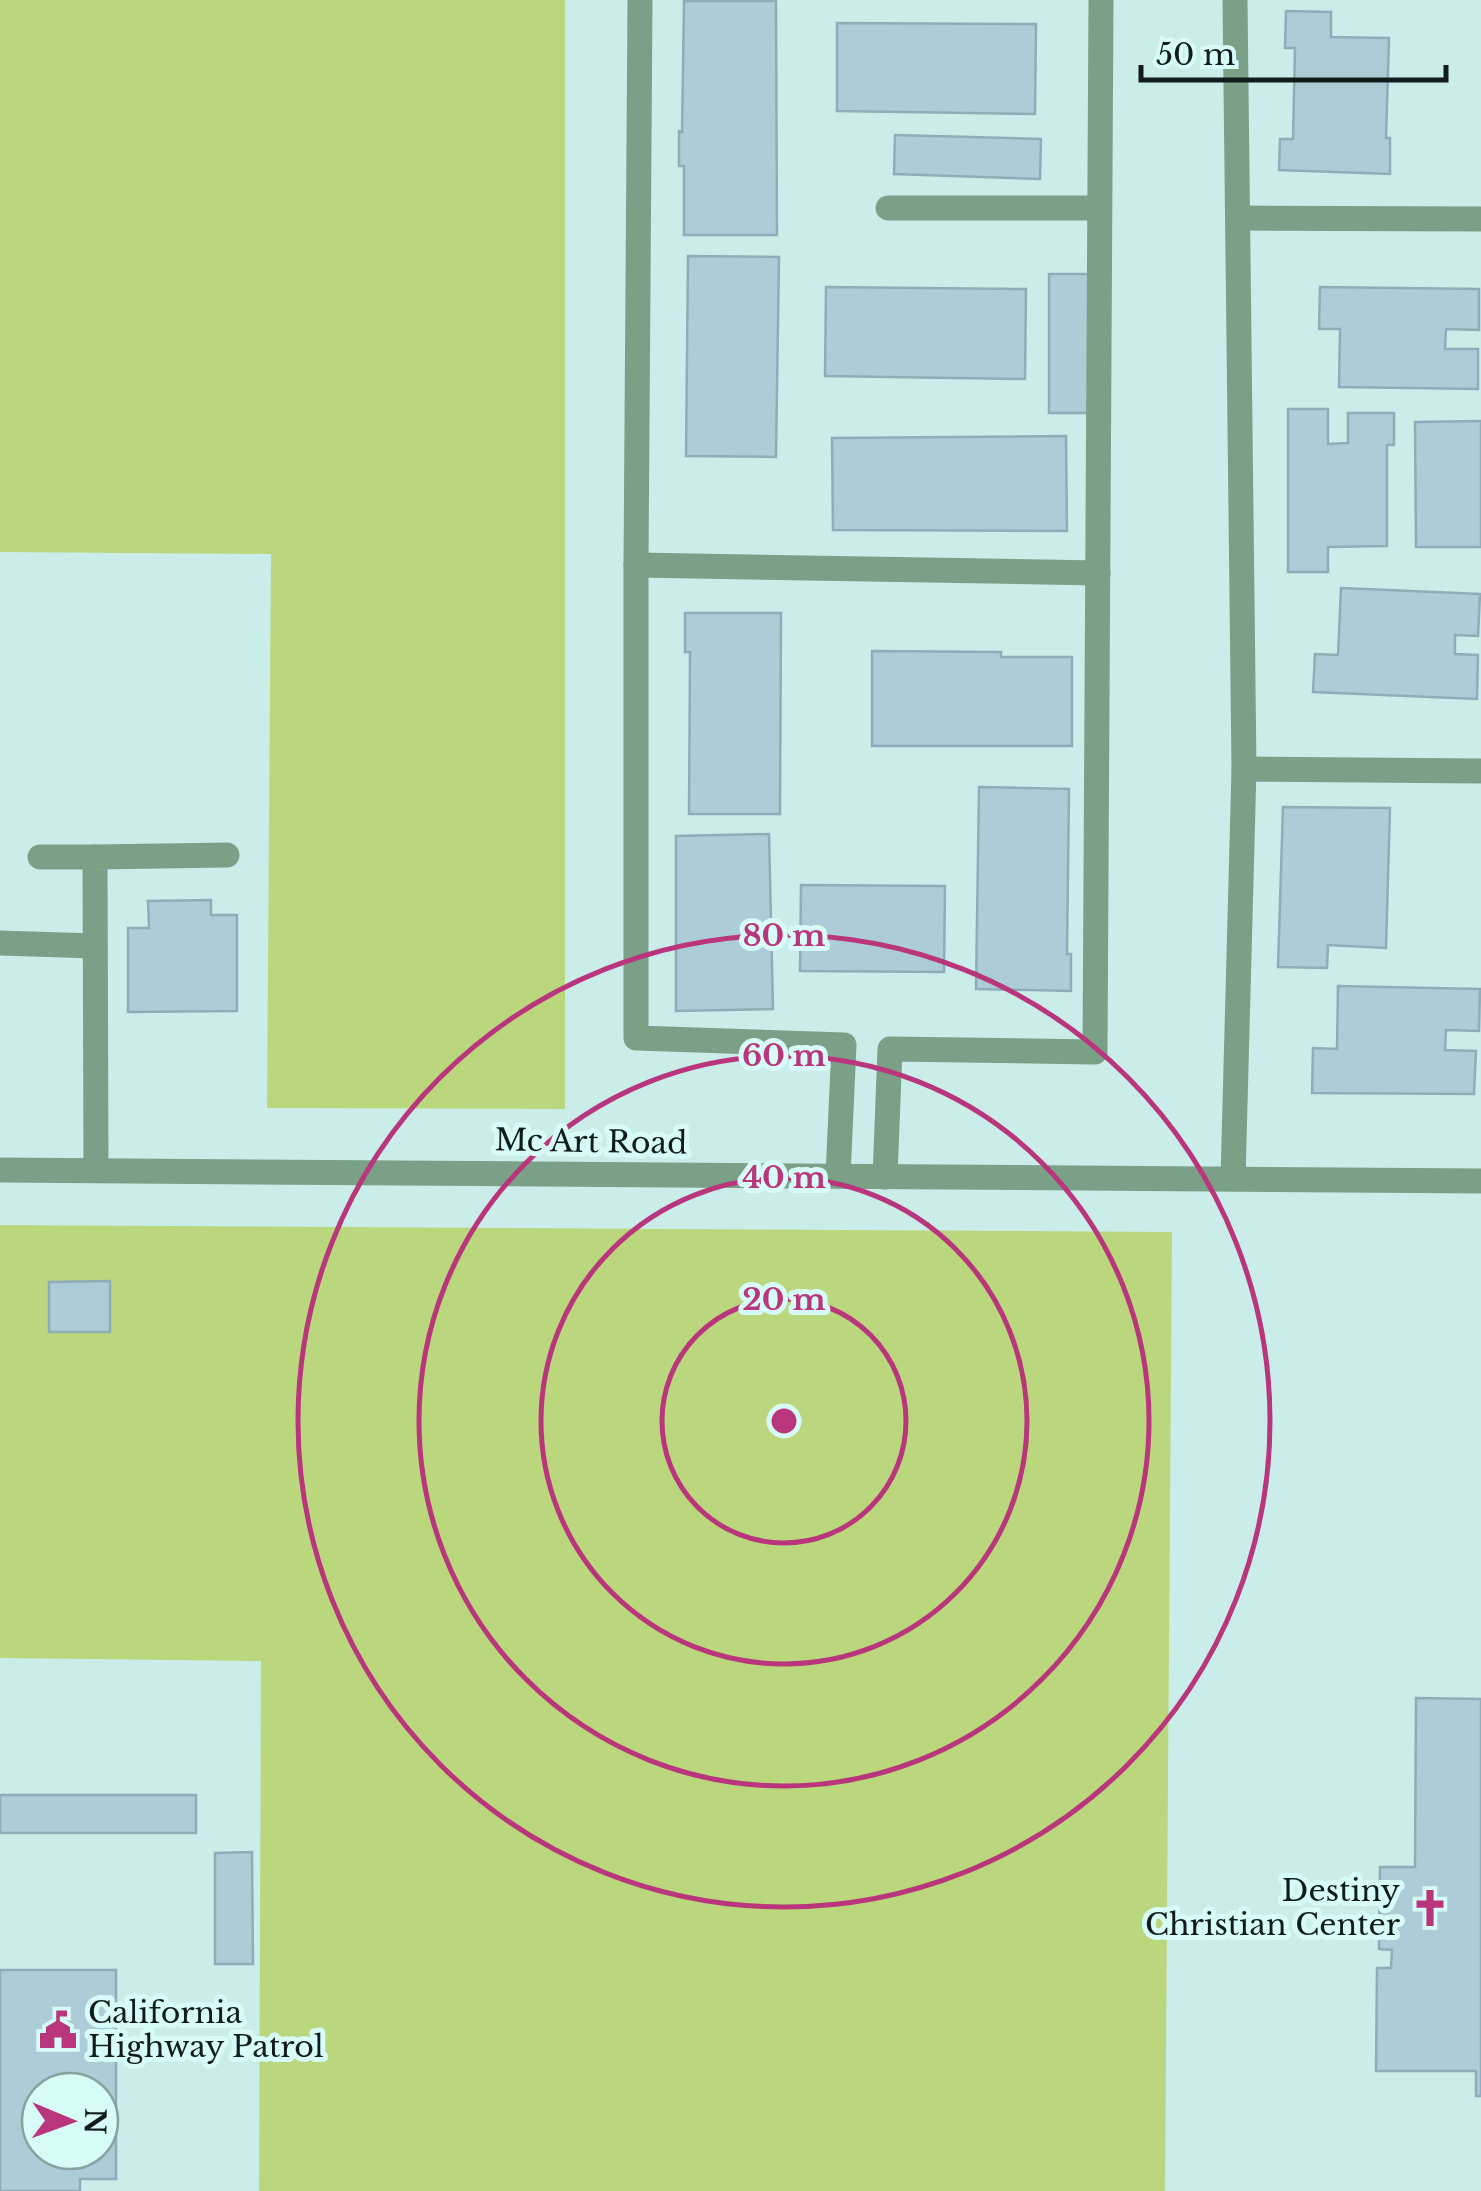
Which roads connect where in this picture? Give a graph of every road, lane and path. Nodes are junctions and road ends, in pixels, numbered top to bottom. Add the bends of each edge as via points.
1 (640, 0) edge
2 (1102, 0) edge
3 (1236, 0) edge
4 (888, 208) dead end
5 (1099, 208) junction
6 (1238, 218) junction
7 (1481, 220) edge
8 (636, 565) junction
9 (1098, 573) junction
10 (1244, 769) junction
11 (1481, 771) edge
12 (40, 856) dead end
13 (227, 856) dead end
14 (95, 857) junction
15 (0, 943) edge
16 (95, 946) junction
17 (0, 1170) edge
18 (96, 1170) junction
19 (838, 1176) junction
20 (885, 1177) junction
21 (1232, 1180) junction
22 (1481, 1181) edge

1 - 8 street
2 - 5 street
3 - 6 street
4 - 5 street
5 - 9 street
6 - 7 street
6 - 10 street
8 - 9 street
8 - 19 street via 636,1038 844,1045
9 - 20 street via 1095,1052 890,1049
10 - 11 street
10 - 21 street
12 - 14 street
13 - 14 street
14 - 16 street
15 - 16 street
16 - 18 street
17 - 18 street, Mc Art Road
18 - 19 street, Mc Art Road
19 - 20 street, Mc Art Road
20 - 21 street, Mc Art Road
21 - 22 street, Mc Art Road

